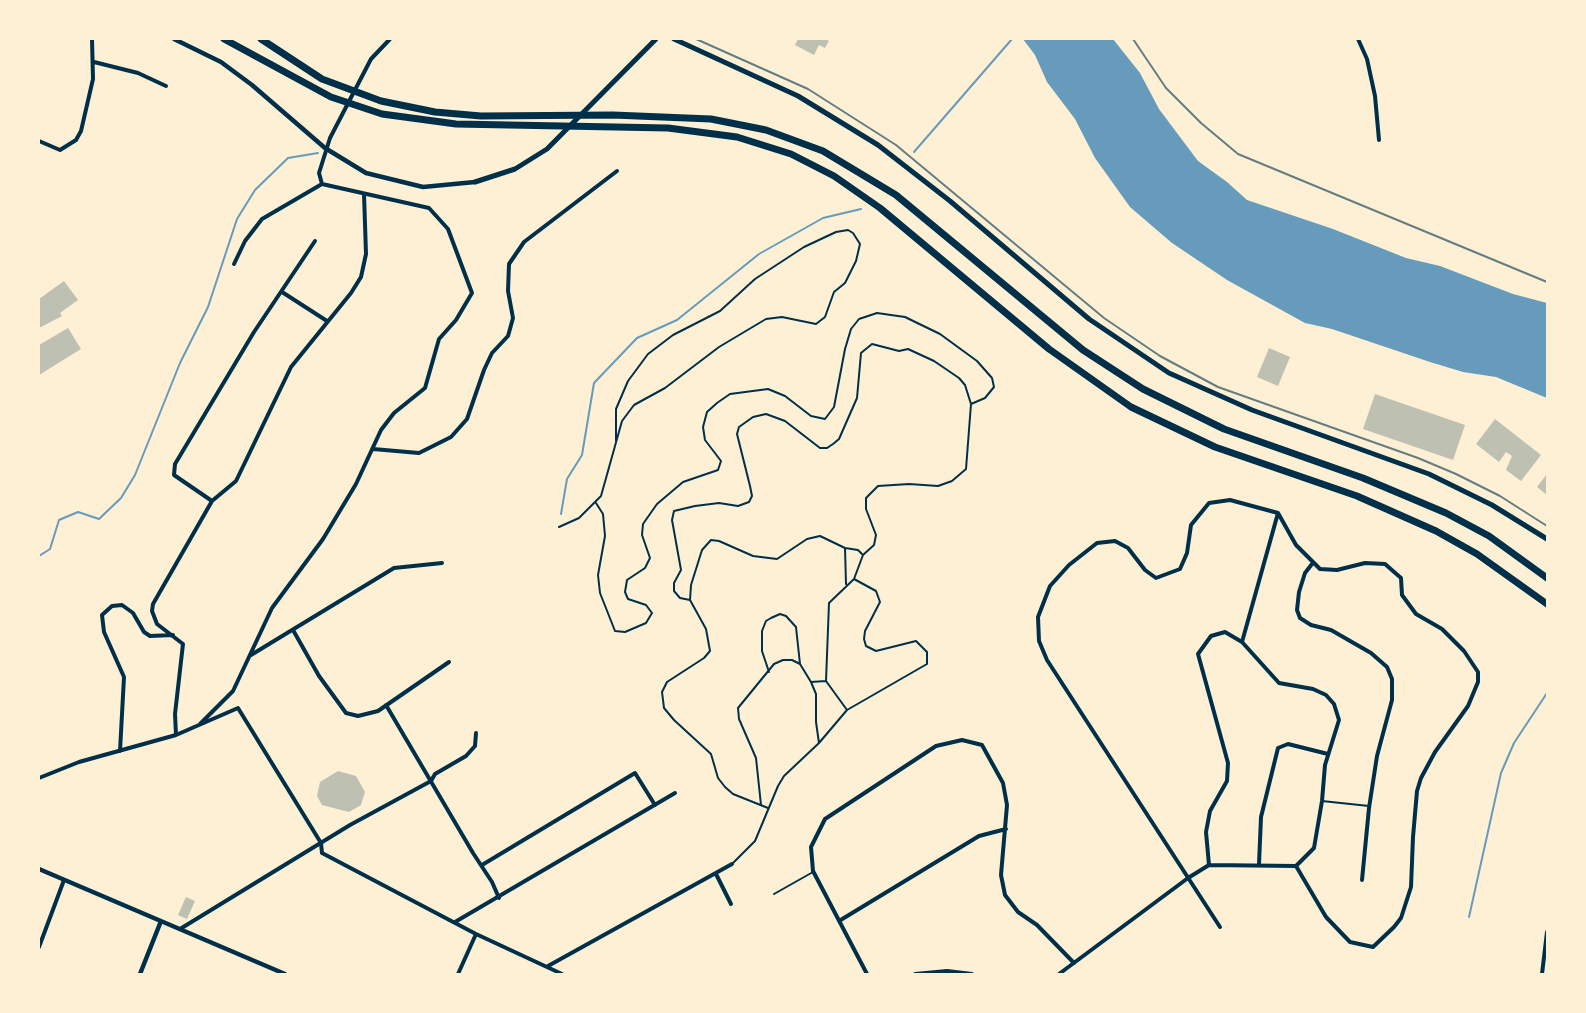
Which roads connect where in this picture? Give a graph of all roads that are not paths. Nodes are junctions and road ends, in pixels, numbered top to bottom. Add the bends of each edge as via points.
1 (92, 39) edge
2 (174, 39) edge
3 (224, 39) edge
4 (234, 39) edge
5 (261, 39) edge
6 (270, 39) edge
7 (390, 39) edge
8 (656, 39) edge
9 (674, 39) edge
10 (1358, 39) edge
11 (245, 48) junction
12 (282, 52) junction
13 (94, 62) junction
14 (166, 86) dead end
15 (1379, 140) dead end
16 (39, 141) edge
17 (325, 148) junction
18 (617, 171) dead end
19 (475, 182) joint
20 (322, 184) junction
21 (364, 194) junction
22 (315, 241) dead end
23 (234, 264) dead end
24 (282, 292) junction
25 (327, 321) junction
26 (971, 404) junction
27 (616, 441) junction
28 (373, 449) junction
29 (212, 501) junction
30 (596, 503) junction
31 (1278, 513) junction
32 (559, 527) dead end
33 (1547, 539) edge
34 (844, 548) junction
35 (863, 555) junction
36 (442, 563) dead end
37 (1312, 564) junction
38 (1547, 578) edge
39 (854, 579) junction
40 (846, 584) junction
41 (690, 600) junction
42 (1547, 604) edge
43 (293, 630) junction
44 (173, 635) junction
45 (1242, 642) junction
46 (250, 655) junction
47 (449, 662) dead end
48 (800, 664) junction
49 (769, 672) junction
50 (826, 681) junction
51 (811, 682) junction
52 (386, 705) junction
53 (848, 710) junction
54 (200, 724) junction
55 (476, 733) dead end
56 (176, 735) junction
57 (819, 743) junction
58 (120, 751) junction
59 (1328, 754) junction
60 (39, 778) edge
61 (431, 781) junction
62 (675, 793) dead end
63 (1322, 801) junction
64 (655, 805) junction
65 (761, 805) junction
66 (1369, 806) junction
67 (768, 808) junction
68 (1006, 829) junction
69 (321, 843) junction
70 (732, 864) joint
71 (1259, 864) junction
72 (482, 865) junction
73 (1209, 865) junction
74 (1296, 866) junction
75 (39, 869) edge
76 (813, 872) junction
77 (716, 874) junction
78 (1188, 878) junction
79 (1362, 879) dead end
80 (64, 880) junction
81 (774, 894) dead end
82 (499, 898) junction
83 (732, 904) dead end
84 (160, 921) junction
85 (839, 921) junction
86 (455, 923) junction
87 (1220, 927) dead end
88 (180, 929) junction
89 (1547, 932) edge
90 (476, 934) junction
91 (39, 947) edge
92 (1545, 949) edge
93 (1074, 963) junction
94 (547, 967) junction
95 (140, 974) edge
96 (285, 974) edge
97 (458, 974) edge
98 (562, 974) edge
99 (867, 974) edge
100 (915, 974) edge
101 (972, 974) edge
102 (1059, 974) edge
103 (1542, 974) edge

1 - 13 street
2 - 17 street via 221,62
3 - 11 highway
4 - 11 highway
5 - 12 highway
6 - 12 highway
7 - 17 street via 362,74
8 - 19 main road via 547,149 515,169
9 - 33 main road via 798,96 878,145 1089,319 1169,373 1252,410 1429,474 1492,505
10 - 15 street via 1375,96
11 - 42 highway via 331,97 381,114 456,124 668,128 719,134 763,145 816,166 880,208 1050,350 1131,407 1215,447 1406,517 1478,554
12 - 38 highway via 322,79 381,101 435,112 700,118 786,136 823,151 896,195 1083,350 1143,389 1224,429 1364,478 1446,513 1489,536
13 - 14 street via 138,73
13 - 16 street via 76,140 60,150
17 - 19 street via 366,173 391,181 423,187
17 - 20 street via 319,173
18 - 28 street via 524,242 509,264 513,318 508,336 492,353 484,370 468,419 451,437 419,453
20 - 21 street
20 - 23 street via 262,219 245,240
21 - 25 street via 366,254 360,277
21 - 28 street via 429,208 448,229 472,293 439,339 425,388 394,413 381,429
22 - 24 street
24 - 25 street
24 - 29 street via 175,464 174,475
25 - 29 street via 291,367 236,481
26 - 30 lane via 992,392 992,378 987,370 940,334 905,316 877,313 859,319 852,329 844,349 834,407 825,419 811,416 785,396 768,389 730,394 707,412 703,427 705,440 721,461 718,470 683,482 657,504 643,524 642,535 650,558 645,568 627,580 625,592 628,598 646,605 652,614 646,623 625,632 615,631 600,593 598,575 605,536 603,514
26 - 35 lane via 966,469 938,486 878,486 869,492 866,509 876,535 874,545
26 - 41 lane via 959,378 934,361 908,349 899,351 872,344 859,359 851,414 839,438 827,448 820,448 786,421 773,416 753,417 744,422 737,434 752,496 749,502 674,511 673,537 681,570 674,591 680,598
27 - 27 lane via 616,409 628,381 648,354 673,335 720,311 755,279 804,246 836,232 854,233 860,244 856,261 845,283 834,292 825,317 816,324 774,317 745,330 684,376 634,405 626,412
27 - 30 lane
28 - 46 street via 322,539 272,608
29 - 44 street via 153,604 157,624
30 - 32 lane via 579,518
31 - 37 street
31 - 45 street
31 - 78 street via 1230,500 1209,503 1191,525 1180,569 1156,578 1128,548 1115,541 1096,543 1050,586 1038,617 1039,641 1047,660
34 - 35 lane
34 - 40 lane
34 - 41 lane via 816,537 801,542 777,559 770,559 711,540 702,550
35 - 39 lane
36 - 43 street via 394,567
37 - 66 street via 1299,592 1300,618 1371,653 1391,674 1392,699
37 - 74 street via 1329,571 1365,563 1385,564 1401,578 1402,595 1416,614 1442,629 1464,651 1478,672 1478,682 1468,706 1421,778 1411,887 1394,927 1373,947 1350,942 1326,917
39 - 40 lane
39 - 53 lane via 876,591 880,602 865,631 866,646 876,651 916,641 927,652 927,664
40 - 50 lane via 827,609
41 - 65 lane via 706,629 710,651 667,682 662,692 664,708 711,753 718,778 725,787
43 - 46 street
43 - 52 street via 346,713 369,715
44 - 56 street via 184,651
44 - 58 street via 150,636 133,613 122,606 112,606 102,615 104,632 124,677
45 - 59 street via 1279,683 1313,689 1334,704 1339,720
45 - 73 street via 1225,632 1211,636 1198,654 1228,763 1227,781 1210,811 1206,832
46 - 54 street via 233,691
47 - 52 street
48 - 49 lane via 783,660
48 - 49 lane via 796,627 780,614 766,621 762,631 762,651
48 - 51 lane
49 - 65 lane via 737,713 756,758
50 - 51 lane
50 - 53 lane
51 - 57 lane via 816,694
52 - 61 street
53 - 57 lane
54 - 56 street
54 - 69 street via 237,708
55 - 61 street via 475,746 466,756 435,774
56 - 58 street
57 - 67 lane via 784,776
58 - 60 street
59 - 63 street
59 - 71 street via 1288,744 1278,748 1261,817
61 - 69 street
61 - 72 street
62 - 64 street
63 - 66 lane
63 - 74 street via 1314,848
64 - 72 street via 634,774
64 - 82 street
65 - 67 lane
66 - 79 street
67 - 70 lane via 755,841
68 - 76 street via 1003,783 982,745 962,740 949,742 936,746 825,819 811,847
68 - 85 street via 979,836
68 - 93 street via 1001,875 1005,895
69 - 86 street via 322,853
69 - 88 street
70 - 77 street
71 - 73 street
71 - 74 street
72 - 82 street
73 - 78 street
75 - 80 street
76 - 81 lane
76 - 85 street
77 - 83 street
77 - 94 street
78 - 87 street
78 - 93 street
80 - 84 street
80 - 91 street
82 - 86 street
84 - 88 street
84 - 95 street
85 - 99 street
86 - 90 street
88 - 96 street
89 - 92 street
90 - 94 street
90 - 97 street
92 - 103 street
93 - 102 street
94 - 98 street
100 - 101 street

